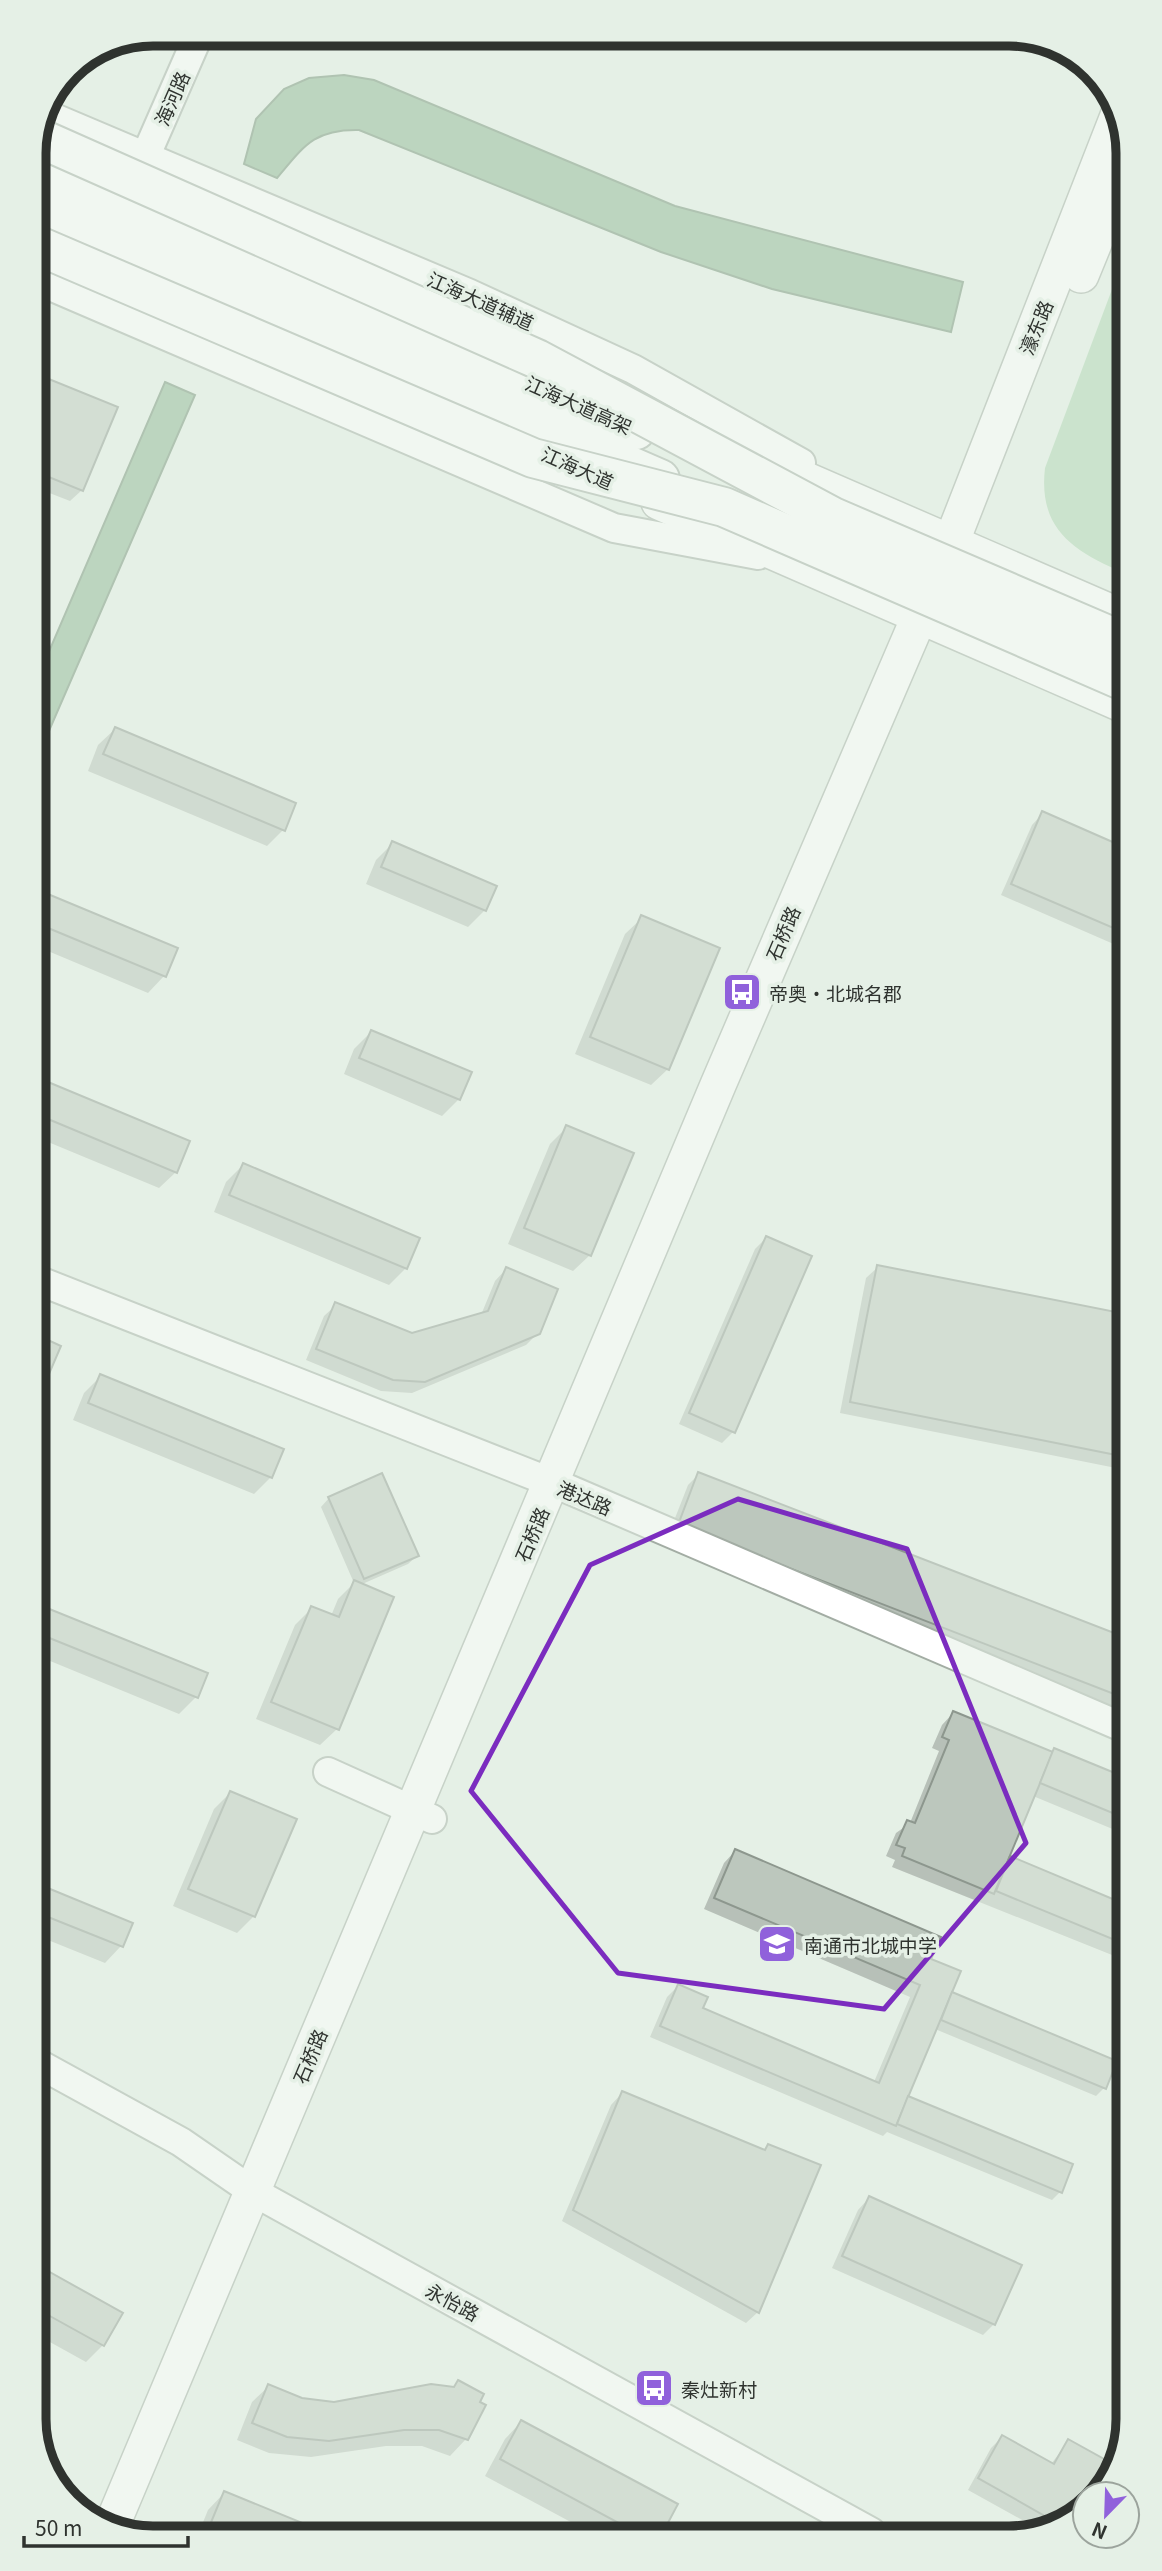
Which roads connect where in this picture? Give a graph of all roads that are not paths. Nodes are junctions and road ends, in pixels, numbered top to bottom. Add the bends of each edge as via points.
1 (194, 46) edge
2 (52, 117) edge
3 (1114, 129) edge
4 (47, 142) edge
5 (46, 150) edge
6 (146, 155) junction
7 (46, 171) edge
8 (1116, 188) edge
9 (46, 211) edge
10 (46, 233) edge
11 (46, 249) edge
12 (46, 284) edge
13 (724, 507) junction
14 (834, 517) junction
15 (897, 520) junction
16 (959, 547) junction
17 (793, 562) junction
18 (1116, 615) edge
19 (927, 620) junction
20 (1116, 639) edge
21 (1116, 678) edge
22 (1116, 702) edge
23 (46, 1284) edge
24 (560, 1486) junction
25 (1116, 1724) edge
26 (328, 1772) dead end
27 (422, 1814) junction
28 (46, 2068) edge
29 (261, 2196) junction
30 (115, 2518) edge
31 (133, 2523) edge
32 (860, 2526) edge

1 - 6 street, 海河路
2 - 6 street, 江海大道辅道
3 - 16 main road, 濠东路
4 - 14 highway, bridge via 537,359
5 - 15 main road
6 - 15 street, 江海大道辅道 via 633,369
7 - 14 highway, 江海大道高架, bridge
8 - 16 main road, 濠东路
9 - 13 highway, 江海大道高架, bridge
10 - 17 main road, 江海大道
11 - 13 highway, bridge via 533,458
12 - 17 street via 614,528
13 - 21 highway, 江海大道高架, bridge
14 - 20 highway, 江海大道高架, bridge
15 - 16 main road
16 - 18 main road
16 - 19 main road, 石桥路
17 - 19 main road, 江海大道
19 - 22 main road, 江海大道
19 - 24 main road, 石桥路
23 - 24 street, 港达路
24 - 25 street, 港达路
24 - 27 main road, 石桥路
26 - 27 street
27 - 29 main road, 石桥路
28 - 29 street, 永怡路 via 181,2143
29 - 30 main road, 石桥路
29 - 31 main road, 石桥路
29 - 32 street, 永怡路

